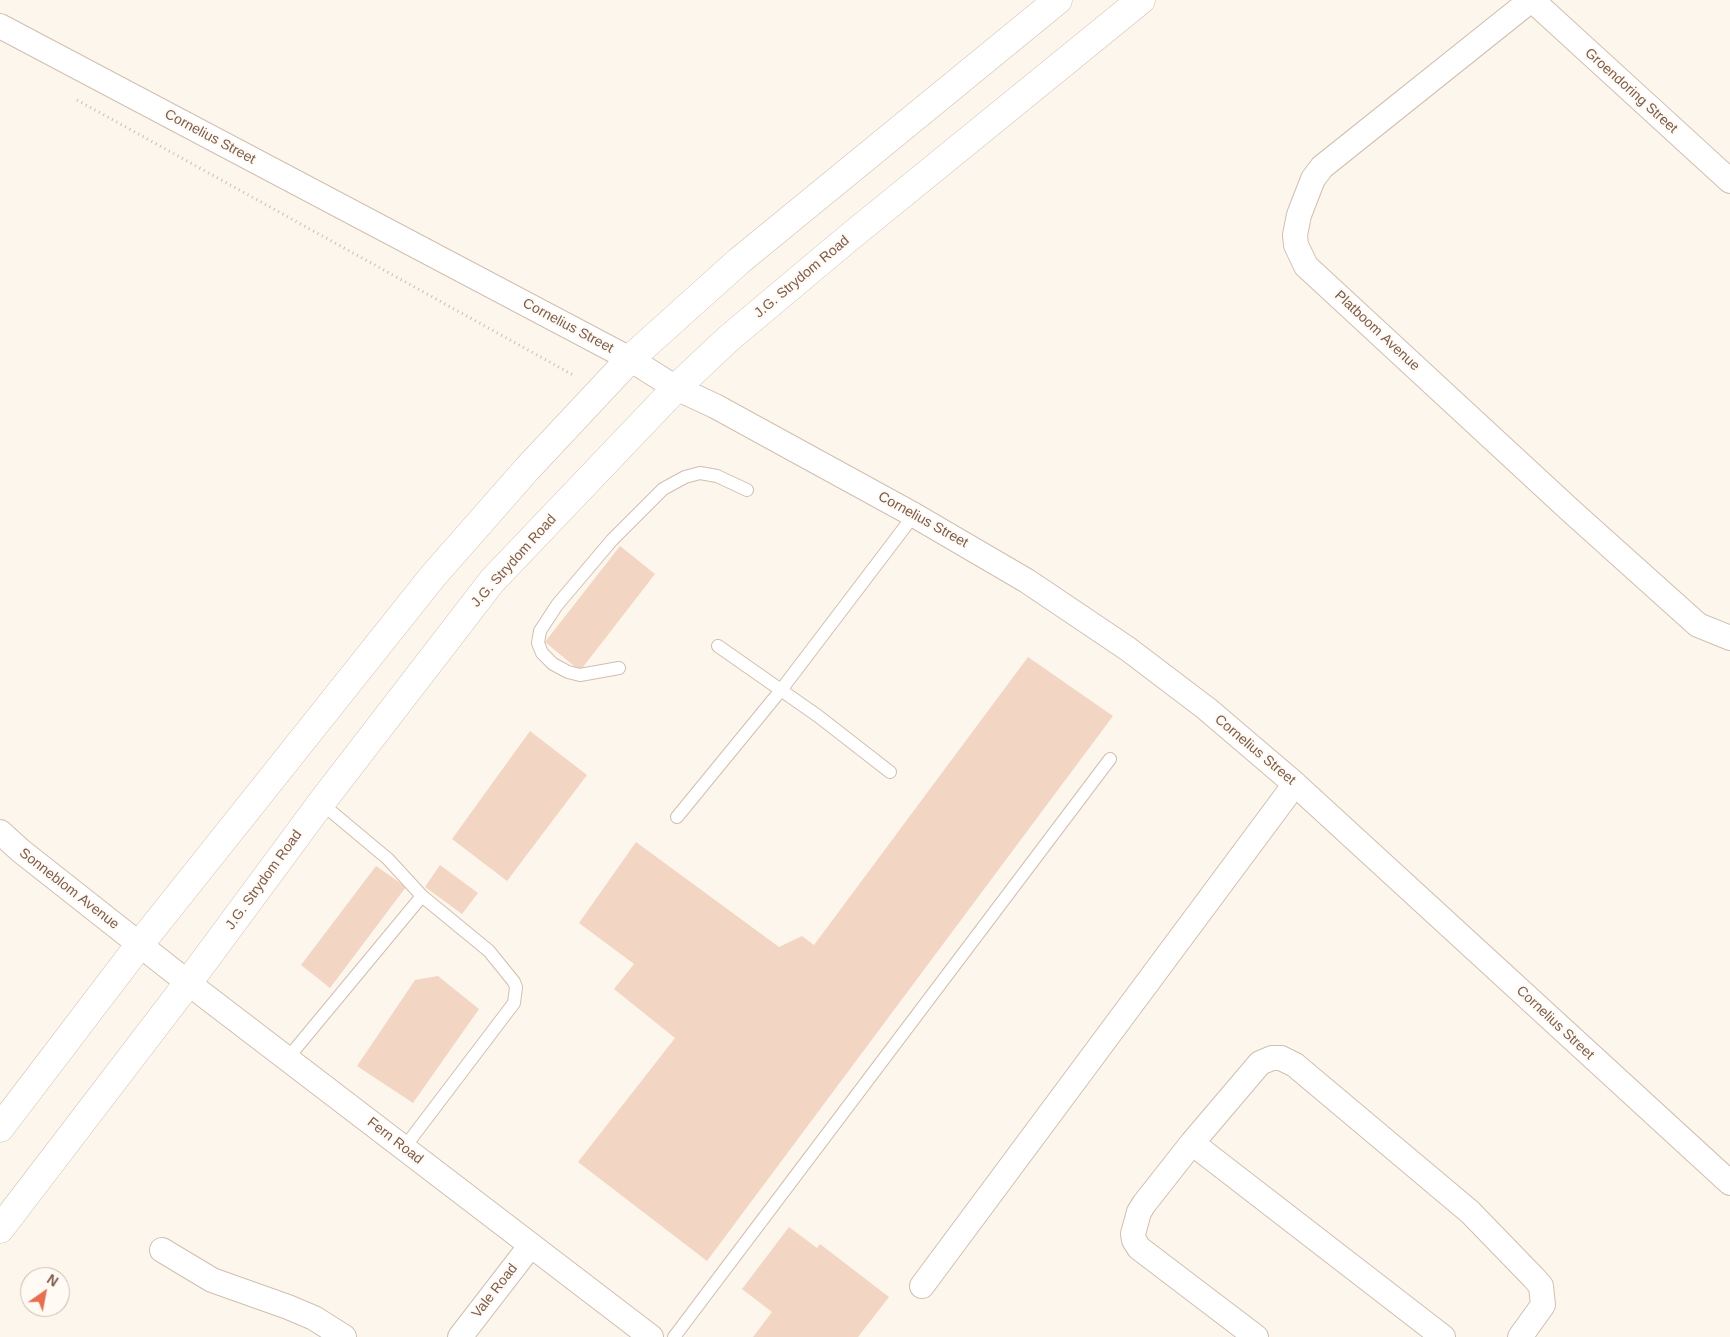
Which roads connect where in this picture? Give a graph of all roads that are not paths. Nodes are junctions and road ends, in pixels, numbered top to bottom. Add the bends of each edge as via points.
1 (1058, 0) edge
2 (1141, 0) edge
3 (1532, 0) edge
4 (0, 26) edge
5 (1730, 181) edge
6 (630, 359) junction
7 (676, 388) junction
8 (746, 490) dead end
9 (914, 515) junction
10 (1730, 638) edge
11 (718, 646) dead end
12 (619, 668) dead end
13 (781, 690) junction
14 (1110, 759) dead end
15 (890, 772) dead end
16 (1295, 784) junction
17 (321, 802) junction
18 (677, 817) dead end
19 (0, 832) edge
20 (422, 896) junction
21 (140, 944) junction
22 (188, 983) junction
23 (288, 1059) junction
24 (0, 1128) edge
25 (1192, 1143) junction
26 (404, 1148) junction
27 (1730, 1183) edge
28 (0, 1229) edge
29 (531, 1245) junction
30 (162, 1250) dead end
31 (922, 1286) dead end
32 (344, 1337) edge
33 (460, 1337) edge
34 (651, 1337) edge
35 (674, 1337) edge
36 (1256, 1337) edge
37 (1443, 1337) edge
38 (1520, 1337) edge

1 - 6 street via 739,261
2 - 7 street, J.G. Strydom Road via 846,240
3 - 5 street, Groendoring Street
3 - 10 street, Platboom Avenue via 1322,167 1313,179 1299,215 1296,245 1306,266 1585,523 1698,625
4 - 6 street, Cornelius Street
6 - 7 street, Cornelius Street
6 - 21 street via 439,568
7 - 9 street, Cornelius Street
7 - 17 street, J.G. Strydom Road via 492,581
8 - 12 lane via 717,476 700,473 662,489 612,540 558,604 540,631 538,643 542,653 568,672 580,675
9 - 13 lane
9 - 16 street, Cornelius Street via 1027,581 1128,649 1207,709
11 - 13 lane
13 - 15 lane
13 - 18 lane
14 - 35 lane
16 - 27 street, Cornelius Street
16 - 31 street
17 - 20 lane via 388,859
17 - 22 street, J.G. Strydom Road
19 - 21 street, Sonneblom Avenue
20 - 23 lane
20 - 26 lane via 489,951 514,982 516,995 514,1003 491,1035
21 - 22 street, Fern Road
21 - 24 street
22 - 23 street, Fern Road
22 - 28 street, J.G. Strydom Road
23 - 26 street, Fern Road
25 - 36 street via 1144,1204 1134,1226 1134,1240 1139,1248
25 - 37 street
25 - 38 street via 1260,1063 1272,1058 1288,1061 1470,1212 1541,1286 1543,1305
26 - 29 street, Fern Road
29 - 33 street, Vale Road
29 - 34 street, Fern Road
30 - 32 street via 212,1280 314,1318

